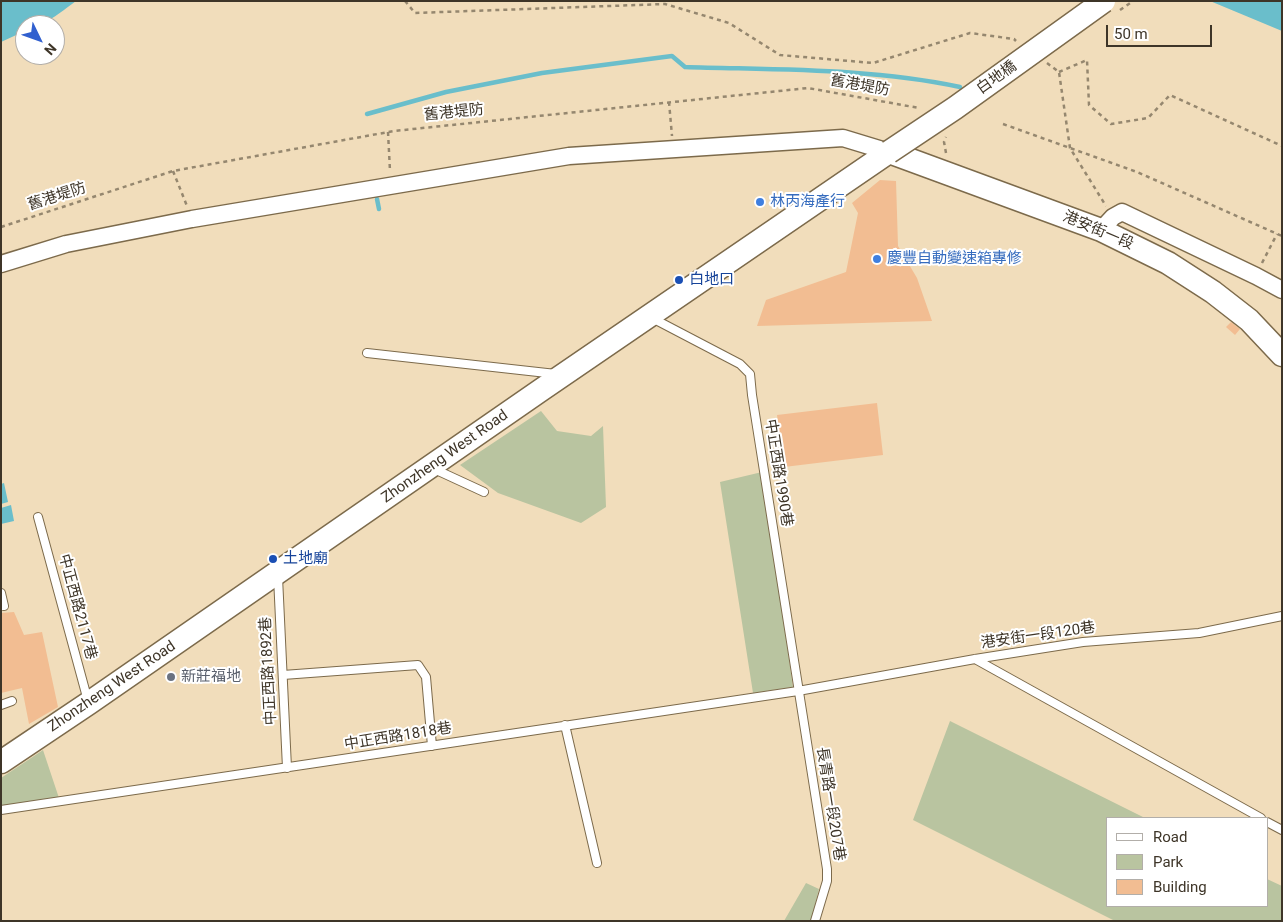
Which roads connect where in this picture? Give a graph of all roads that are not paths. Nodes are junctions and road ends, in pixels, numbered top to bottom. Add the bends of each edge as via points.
1 (1104, 1) edge
2 (889, 152) junction
3 (1107, 224) junction
4 (1, 264) edge
5 (1282, 290) edge
6 (650, 316) junction
7 (367, 353) dead end
8 (1282, 355) edge
9 (563, 375) junction
10 (431, 467) junction
11 (484, 492) dead end
12 (38, 517) dead end
13 (278, 572) junction
14 (1, 593) edge
15 (4, 606) dead end
16 (1282, 616) edge
17 (975, 659) junction
18 (283, 675) junction
19 (798, 691) junction
20 (12, 701) dead end
21 (88, 703) junction
22 (1, 705) edge
23 (565, 725) junction
24 (432, 746) junction
25 (1, 762) edge
26 (287, 768) junction
27 (1, 810) edge
28 (1259, 817) edge
29 (1268, 823) edge
30 (1282, 830) edge
31 (597, 863) dead end
32 (814, 921) edge

1 - 2 main road, 白地橋, bridge
2 - 3 main road, 港安街一段
2 - 4 street via 843,138 568,156 192,220 66,244
2 - 6 main road, Zhonzheng West Road
3 - 5 street via 1122,212
3 - 8 main road, 港安街一段 via 1213,292 1249,320
6 - 9 main road, Zhonzheng West Road
6 - 19 lane, 中正西路1990巷 via 740,364 750,374
7 - 9 lane
9 - 10 main road, Zhonzheng West Road
10 - 11 lane
10 - 13 main road, Zhonzheng West Road
12 - 21 lane, 中正西路2117巷
13 - 18 lane, 中正西路1892巷
13 - 21 main road, Zhonzheng West Road
14 - 15 lane
16 - 17 lane, 港安街一段120巷 via 1199,633 1083,642
17 - 19 lane, 港安街一段120巷
17 - 28 lane
18 - 24 lane via 418,664 426,677
18 - 26 lane, 中正西路1892巷
19 - 23 lane, 中正西路1818巷
19 - 32 lane, 長青路一段207巷 via 827,881
20 - 22 lane
21 - 25 main road, Zhonzheng West Road
23 - 24 lane, 中正西路1818巷
23 - 31 lane
24 - 26 lane, 中正西路1818巷
26 - 27 lane, 中正西路1818巷
29 - 30 lane

